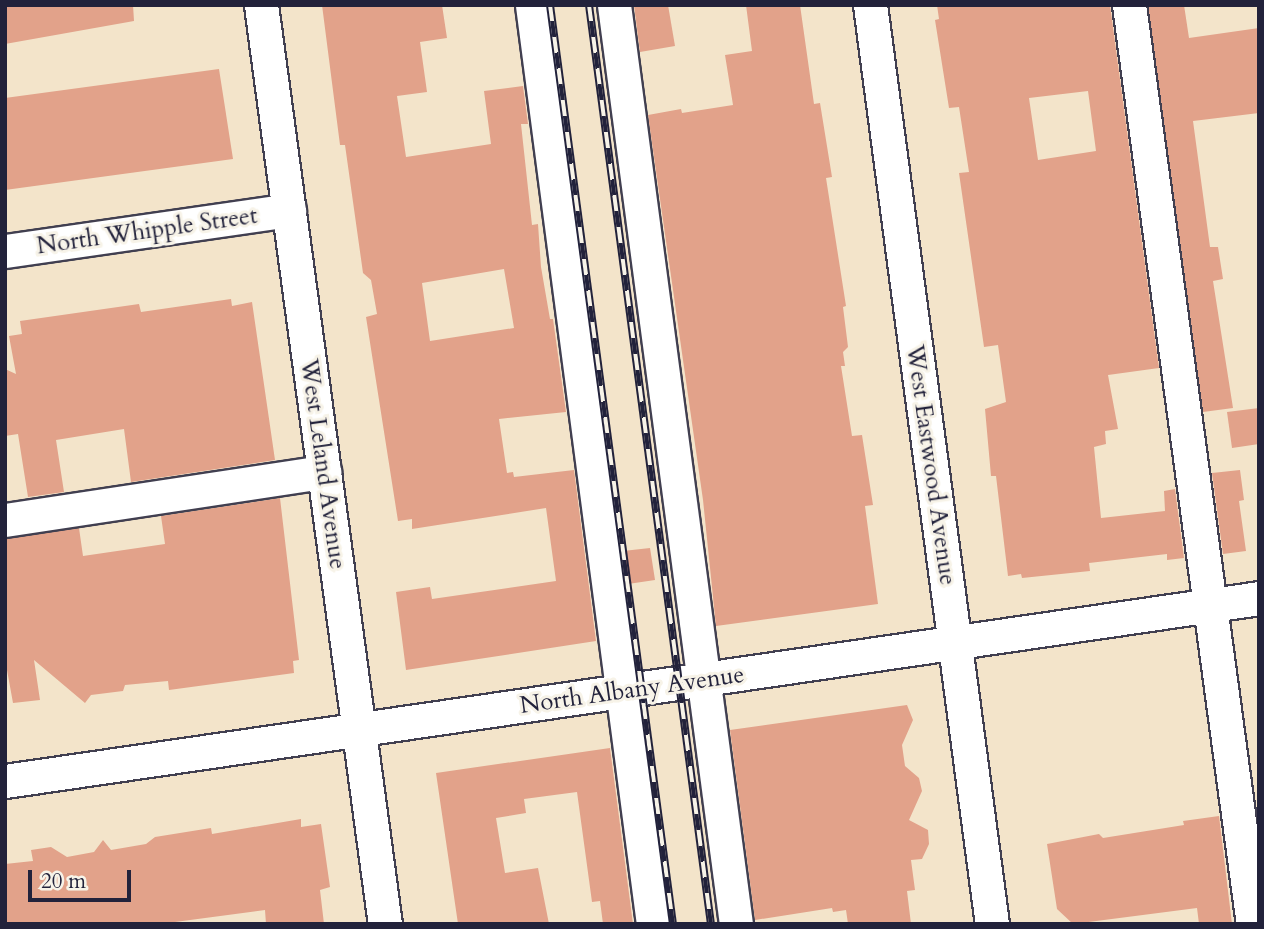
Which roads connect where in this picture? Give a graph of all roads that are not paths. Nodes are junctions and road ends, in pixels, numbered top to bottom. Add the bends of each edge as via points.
1 (261, 5) edge
2 (532, 5) edge
3 (614, 5) edge
4 (870, 5) edge
5 (1129, 5) edge
6 (289, 210) junction
7 (5, 251) edge
8 (324, 472) junction
9 (5, 520) edge
10 (1259, 598) edge
11 (1210, 606) junction
12 (954, 643) junction
13 (702, 680) junction
14 (622, 691) junction
15 (358, 729) junction
16 (5, 781) edge
17 (384, 924) edge
18 (653, 924) edge
19 (736, 924) edge
20 (992, 924) edge
21 (1253, 924) edge

1 - 6 street, West Leland Avenue
2 - 14 street
3 - 13 street
4 - 12 street, West Eastwood Avenue
5 - 11 street
6 - 7 street, North Whipple Street
6 - 8 street, West Leland Avenue
8 - 9 street
8 - 15 street, West Leland Avenue
10 - 11 street, North Albany Avenue
11 - 12 street, North Albany Avenue
11 - 21 street
12 - 13 street, North Albany Avenue
12 - 20 street, West Eastwood Avenue
13 - 14 street, North Albany Avenue
13 - 19 street
14 - 15 street, North Albany Avenue
14 - 18 street
15 - 16 street, North Albany Avenue
15 - 17 street, West Leland Avenue

